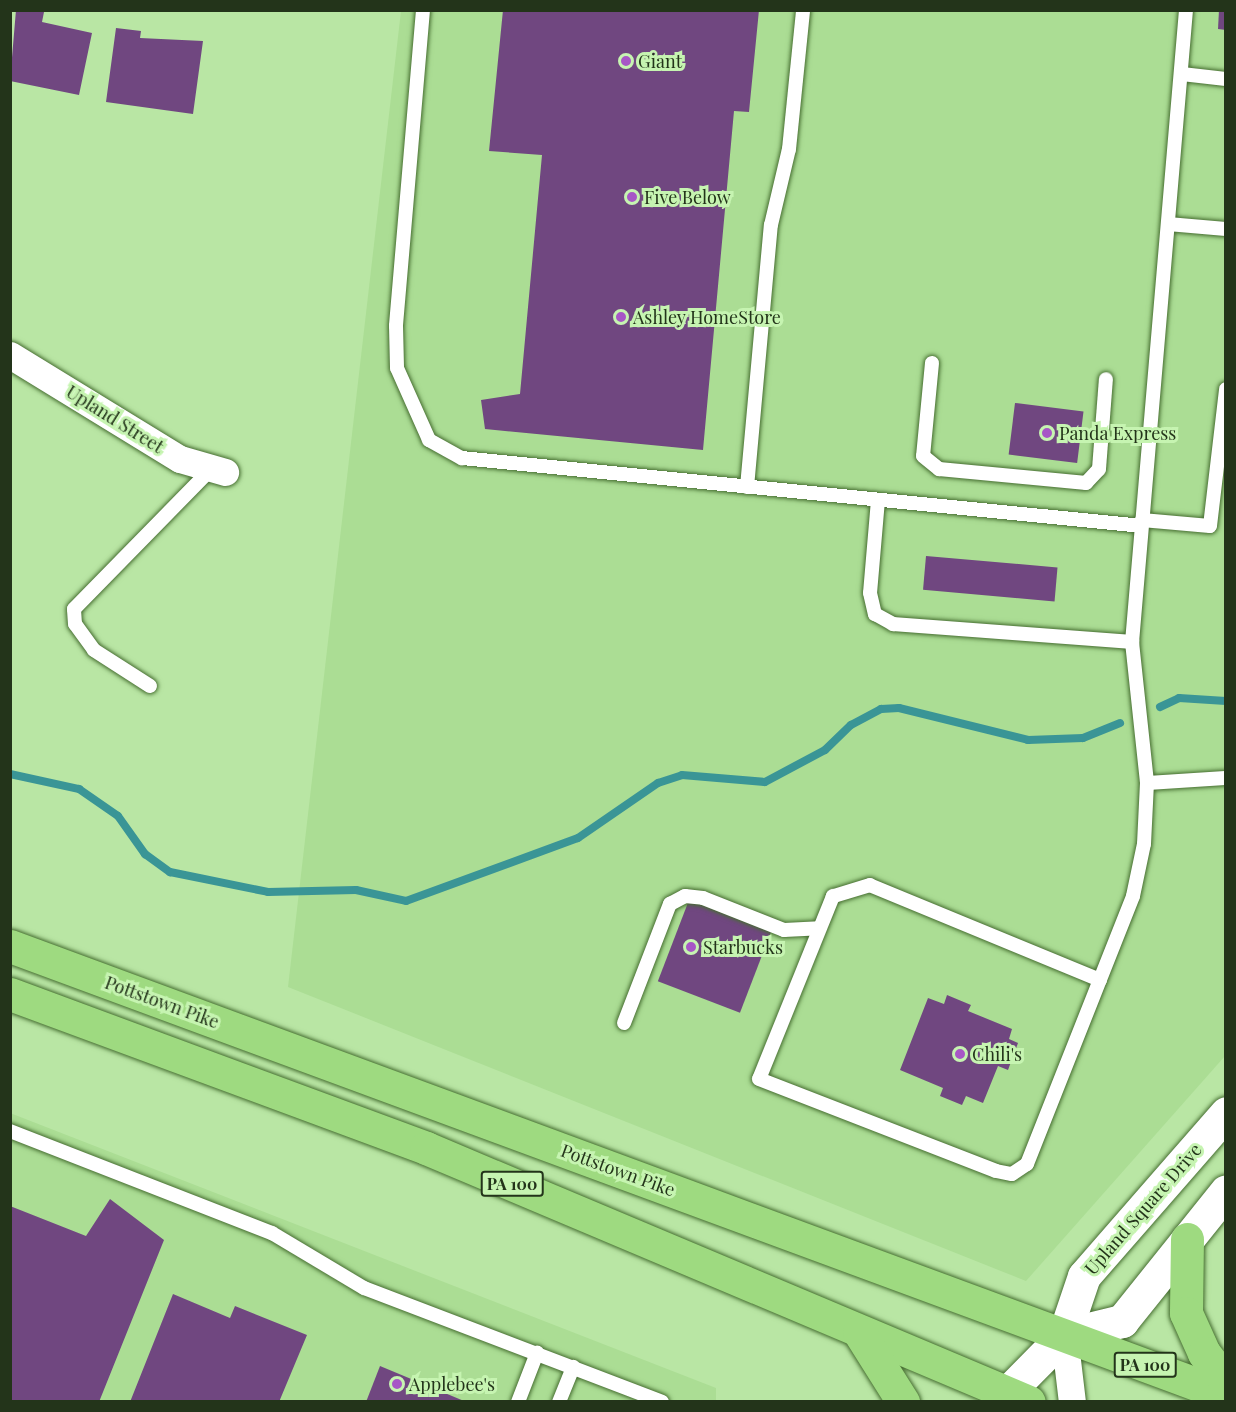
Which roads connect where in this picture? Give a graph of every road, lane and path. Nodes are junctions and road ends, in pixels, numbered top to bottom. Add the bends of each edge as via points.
1 (423, 10) edge
2 (802, 10) edge
3 (1186, 10) edge
4 (1182, 74) junction
5 (1226, 79) edge
6 (1168, 224) junction
7 (1226, 229) edge
8 (10, 355) edge
9 (932, 363) dead end
10 (1106, 379) dead end
11 (1226, 389) edge
12 (218, 470) joint
13 (747, 487) junction
14 (878, 500) junction
15 (1142, 523) junction
16 (1132, 642) junction
17 (150, 686) dead end
18 (1226, 778) edge
19 (1147, 783) junction
20 (819, 928) junction
21 (10, 946) edge
22 (1100, 980) junction
23 (10, 994) edge
24 (624, 1023) dead end
25 (1226, 1113) edge
26 (10, 1131) edge
27 (1226, 1191) edge
28 (1187, 1239) junction
29 (858, 1330) junction
30 (1064, 1335) junction
31 (537, 1353) junction
32 (573, 1367) junction
33 (1226, 1380) edge
34 (1226, 1395) edge
35 (1011, 1398) edge
36 (518, 1401) edge
37 (559, 1401) edge
38 (662, 1401) edge
39 (903, 1401) edge
40 (1072, 1401) edge

1 - 13 lane via 397,368 429,441 462,458
2 - 13 lane via 789,149 771,225
3 - 4 lane
4 - 5 lane
4 - 6 lane
6 - 7 lane
6 - 15 lane
8 - 12 street, Upland Street via 180,459
9 - 10 lane via 923,456 939,469 1063,481 1086,483 1099,469
11 - 15 lane via 1210,526
12 - 17 lane via 75,609 75,624 94,650
13 - 14 lane
14 - 15 lane
14 - 16 lane via 870,593 875,614 892,624
15 - 16 lane
16 - 19 lane
18 - 19 lane
19 - 22 lane via 1144,844 1133,896
20 - 22 lane via 832,896 870,885
20 - 22 lane via 759,1079 1011,1174 1027,1164 1035,1150
20 - 24 lane via 783,930 685,896 670,904
21 - 30 highway, Pottstown Pike / PA 100
23 - 29 highway, PA 100 via 426,1148
25 - 30 street, Upland Square Drive via 1084,1276
26 - 31 lane via 272,1233 364,1288
27 - 28 street
28 - 30 street via 1122,1321
28 - 33 highway via 1186,1313 1204,1353
29 - 35 highway, PA 100
29 - 39 highway
30 - 34 highway, Pottstown Pike / PA 100
30 - 35 street
30 - 40 street
31 - 32 lane
31 - 36 lane
32 - 37 lane
32 - 38 lane

